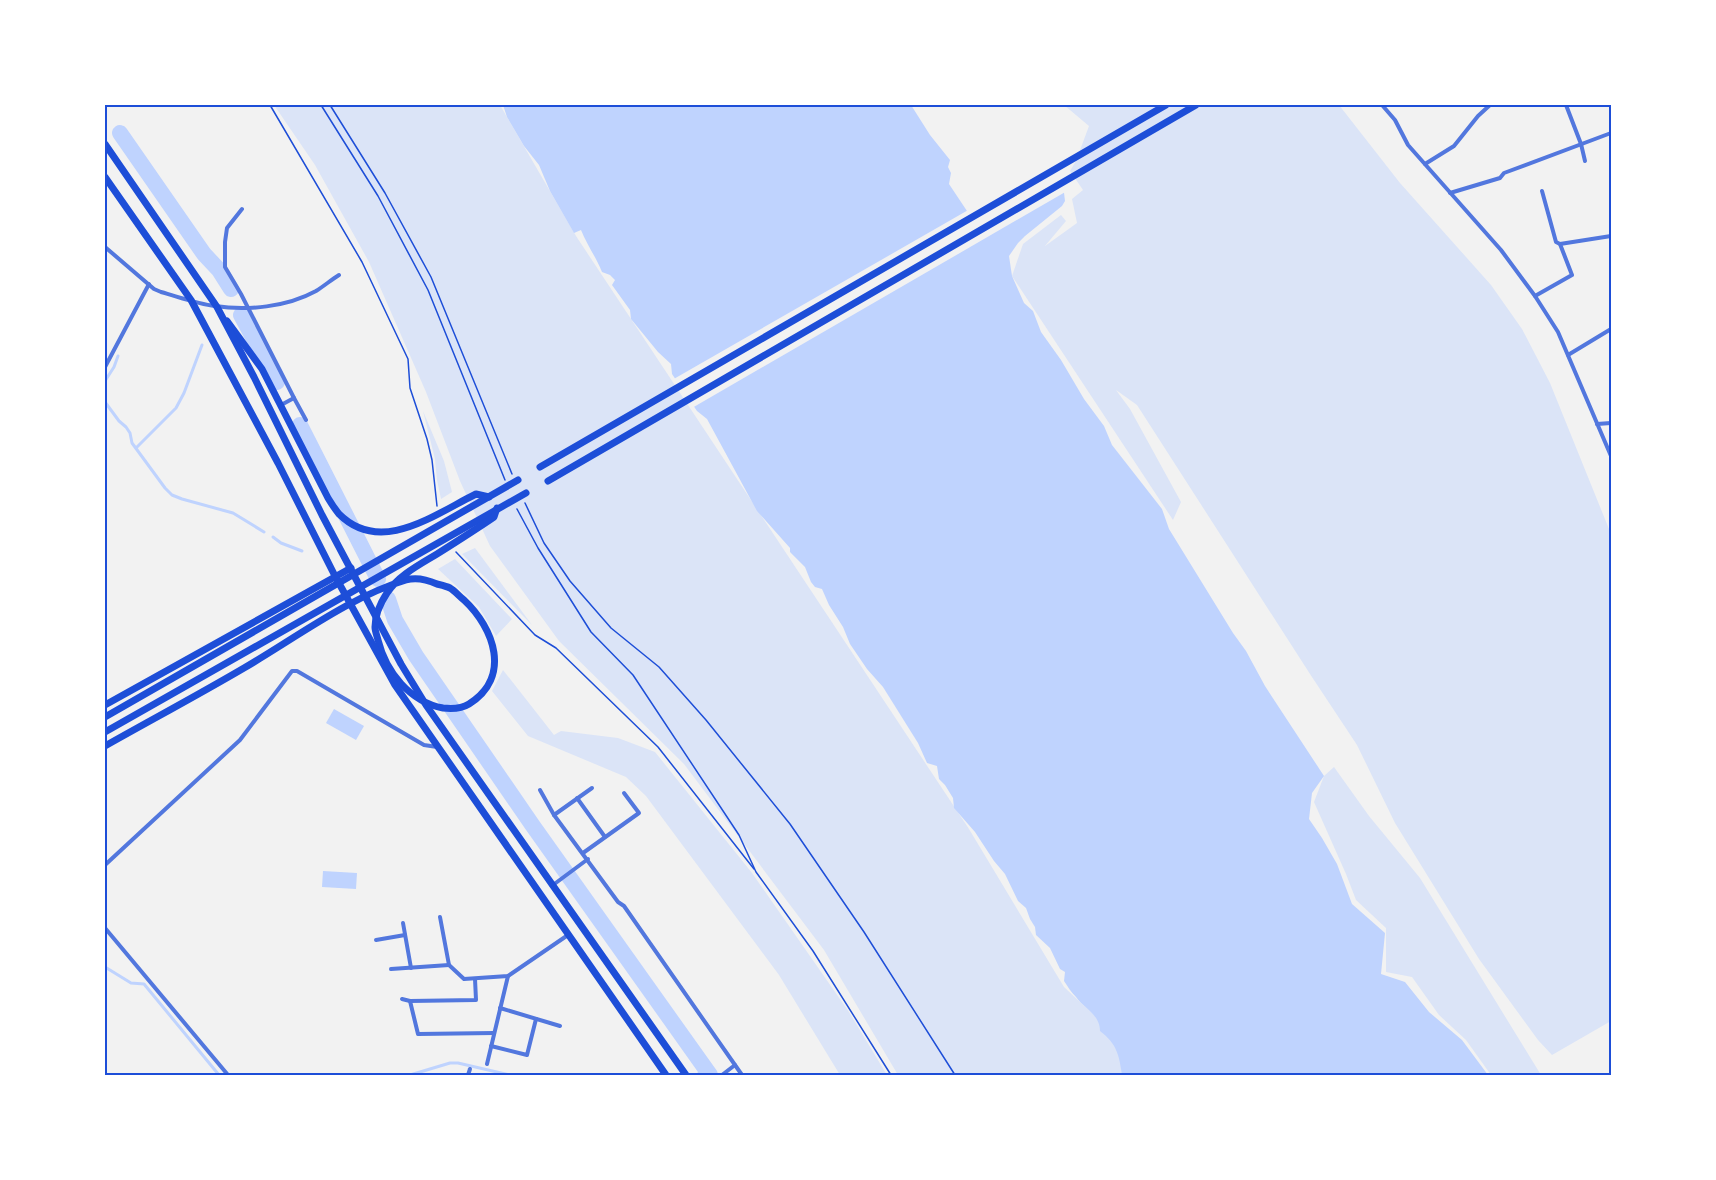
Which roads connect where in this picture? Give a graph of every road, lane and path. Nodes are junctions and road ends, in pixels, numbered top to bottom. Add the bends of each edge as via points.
1 (330, 105) edge
2 (1166, 105) edge
3 (1196, 105) edge
4 (1382, 105) edge
5 (1490, 105) edge
6 (1566, 105) edge
7 (1611, 133) edge
8 (105, 144) edge
9 (1581, 144) junction
10 (1585, 161) dead end
11 (1425, 164) junction
12 (105, 177) edge
13 (1542, 191) dead end
14 (1450, 193) junction
15 (242, 209) dead end
16 (1611, 236) edge
17 (1560, 244) junction
18 (105, 247) edge
19 (339, 274) dead end
20 (149, 284) junction
21 (1535, 296) junction
22 (192, 300) junction
23 (217, 307) junction
24 (248, 308) junction
25 (1611, 329) edge
26 (1568, 355) junction
27 (105, 367) edge
28 (294, 398) junction
29 (281, 405) junction
30 (306, 420) dead end
31 (1611, 423) edge
32 (1597, 424) junction
33 (1611, 456) edge
34 (540, 467) dead end
35 (517, 481) joint
36 (548, 481) dead end
37 (526, 493) dead end
38 (489, 497) junction
39 (525, 502) dead end
40 (497, 508) junction
41 (351, 568) junction
42 (335, 576) junction
43 (365, 596) junction
44 (351, 604) junction
45 (105, 705) edge
46 (105, 717) edge
47 (105, 732) edge
48 (105, 746) edge
49 (437, 747) junction
50 (592, 788) dead end
51 (540, 790) dead end
52 (624, 793) dead end
53 (577, 798) junction
54 (554, 815) junction
55 (605, 837) junction
56 (583, 853) junction
57 (588, 859) junction
58 (105, 865) edge
59 (756, 872) dead end
60 (553, 885) junction
61 (440, 917) dead end
62 (403, 923) dead end
63 (105, 928) edge
64 (405, 935) junction
65 (568, 935) junction
66 (376, 940) dead end
67 (449, 965) junction
68 (411, 968) junction
69 (392, 969) dead end
70 (508, 976) junction
71 (475, 979) junction
72 (402, 999) dead end
73 (410, 1001) junction
74 (500, 1008) junction
75 (536, 1019) junction
76 (560, 1026) dead end
77 (494, 1033) junction
78 (491, 1046) junction
79 (487, 1064) dead end
80 (735, 1065) junction
81 (470, 1069) dead end
82 (228, 1075) edge
83 (468, 1075) edge
84 (666, 1075) edge
85 (686, 1075) edge
86 (722, 1075) edge
87 (742, 1075) edge
88 (891, 1075) edge
89 (955, 1075) edge

1 - 35 path via 431,277
2 - 34 main road
3 - 36 main road
4 - 11 street
5 - 11 street via 1454,146
6 - 9 street
7 - 9 street
8 - 23 main road
9 - 10 street
9 - 14 street via 1504,173 1500,178
11 - 14 street
12 - 22 main road
13 - 17 street via 1556,242
14 - 21 street via 1501,250
15 - 24 street via 227,228 225,267
16 - 17 street
17 - 21 street via 1572,275
18 - 20 street
19 - 24 street via 294,300
20 - 22 street via 161,292
20 - 27 street
21 - 26 street
22 - 23 street
22 - 42 main road
23 - 24 street
23 - 29 main road via 262,369
23 - 41 main road
24 - 28 street
25 - 26 street
26 - 32 street
28 - 29 street
28 - 30 street
29 - 38 main road via 328,498 338,513 355,525 394,532 412,527 476,494
31 - 32 street
32 - 33 street
35 - 38 main road
37 - 40 main road
38 - 46 main road
39 - 89 path via 544,543 570,581 611,628 658,667 706,720 790,824
40 - 43 main road via 494,517 400,577 386,593 375,627 385,660 408,692 431,706 453,709 468,705 483,692 495,662 492,642 473,609 451,589 428,580 410,578 381,588
40 - 47 main road
41 - 42 main road
41 - 43 main road
42 - 44 main road
42 - 45 main road
43 - 44 main road
43 - 60 main road via 426,705
44 - 48 main road
44 - 49 main road via 394,686
49 - 58 street via 424,745 292,671 240,740
49 - 65 main road
50 - 53 street
51 - 54 street
52 - 55 street via 639,813
53 - 54 street
53 - 55 street
54 - 56 street
55 - 56 street
56 - 57 street
57 - 60 street
57 - 80 street
59 - 88 path via 813,951
60 - 85 main road
61 - 67 street
62 - 64 street
63 - 82 street
64 - 66 street
64 - 68 street
65 - 70 street
65 - 84 main road
67 - 68 street
67 - 71 street via 464,980
68 - 69 street
70 - 71 street
70 - 74 street
71 - 73 street via 476,1000
72 - 73 street
73 - 77 street via 418,1034
74 - 75 street
74 - 77 street
75 - 76 street
75 - 78 street via 527,1055
77 - 78 street
78 - 79 street
80 - 86 street
80 - 87 street
81 - 83 street

